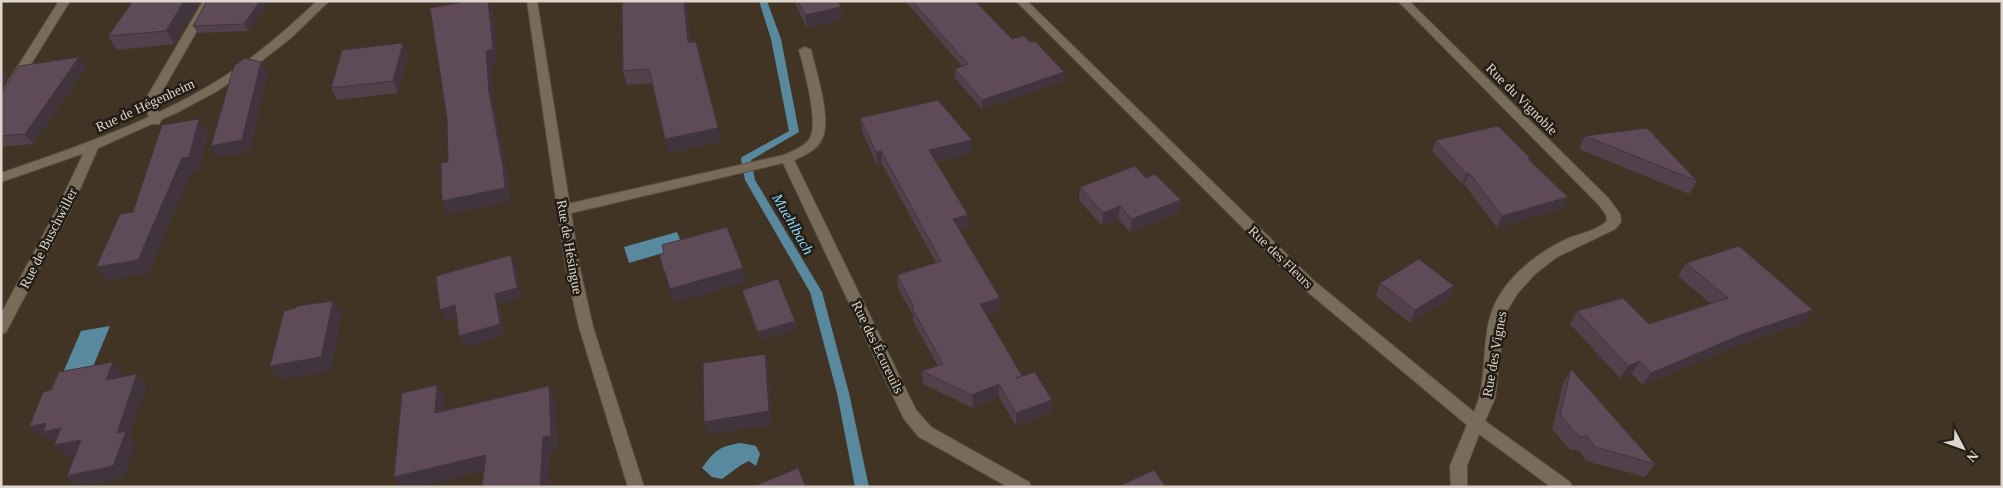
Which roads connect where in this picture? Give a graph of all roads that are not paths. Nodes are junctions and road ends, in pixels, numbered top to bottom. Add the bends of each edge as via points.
1 (65, 1) edge
2 (209, 1) edge
3 (324, 1) edge
4 (532, 1) edge
5 (1021, 1) edge
6 (1403, 1) edge
7 (805, 50) dead end
8 (1, 103) edge
9 (155, 120) junction
10 (92, 146) junction
11 (787, 158) junction
12 (1, 178) edge
13 (563, 210) junction
14 (1614, 222) joint
15 (1, 328) edge
16 (1477, 424) junction
17 (636, 487) edge
18 (1023, 487) edge
19 (1459, 487) edge
20 (1564, 487) edge

1 - 8 street
2 - 9 street via 150,102
3 - 9 street, Rue de Hégenheim via 276,46 245,69 217,88
4 - 13 street, Rue de Hésingue
5 - 16 street, Rue des Fleurs via 1308,284
6 - 14 street, Rue du Vignoble via 1604,202
7 - 11 street via 820,132 804,150
9 - 10 street, Rue de Hégenheim
10 - 12 street, Rue de Hégenheim
10 - 15 street, Rue de Buschwiller via 64,209
11 - 13 street
11 - 18 street, Rue des Écureuils via 916,423 925,432
13 - 17 street, Rue de Hésingue via 586,327
14 - 16 street, Rue des Vignes via 1608,228 1562,246 1546,256 1507,297 1498,314 1487,398
16 - 19 street via 1459,461 1456,481
16 - 20 street, Rue des Fleurs

